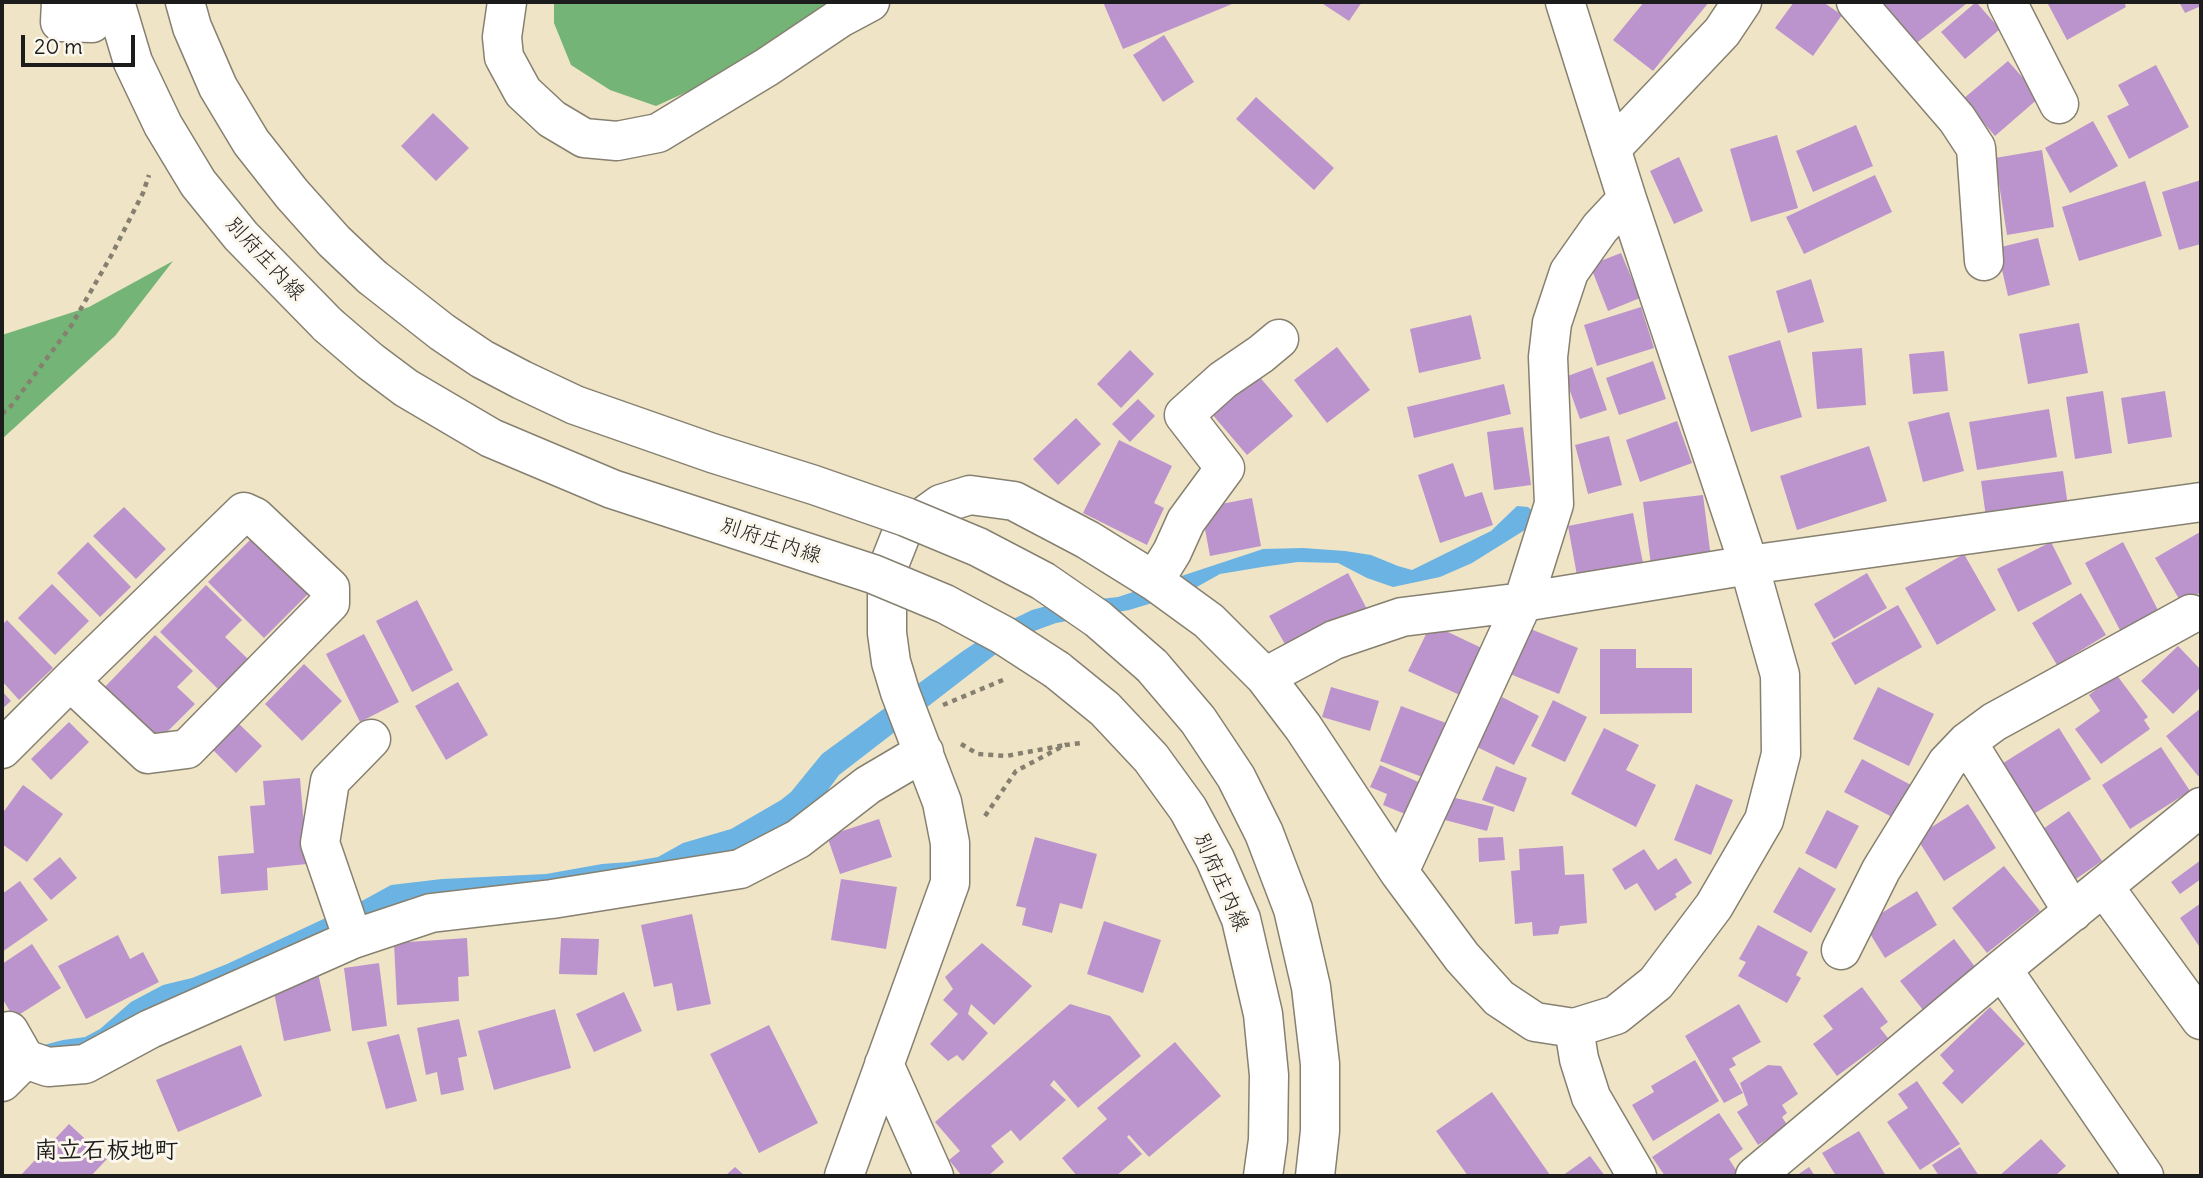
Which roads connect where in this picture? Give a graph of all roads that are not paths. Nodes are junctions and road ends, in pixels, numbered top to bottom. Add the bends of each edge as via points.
1 (61, 2) edge
2 (90, 2) edge
3 (114, 2) edge
4 (185, 2) edge
5 (507, 2) edge
6 (870, 2) edge
7 (1565, 2) edge
8 (1742, 2) edge
9 (1856, 2) edge
10 (2007, 2) edge
11 (2059, 104) dead end
12 (1611, 149) junction
13 (1627, 199) junction
14 (1984, 261) dead end
15 (1279, 339) dead end
16 (2201, 502) edge
17 (1749, 565) junction
18 (1154, 580) junction
19 (1524, 602) junction
20 (2191, 614) dead end
21 (1265, 677) junction
22 (70, 681) junction
23 (371, 739) dead end
24 (1967, 742) junction
25 (939, 745) junction
26 (2, 749) edge
27 (2201, 807) edge
28 (1399, 872) junction
29 (2104, 887) junction
30 (2073, 912) junction
31 (353, 939) junction
32 (1841, 950) dead end
33 (2002, 969) junction
34 (2201, 1020) edge
35 (1574, 1028) junction
36 (10, 1058) edge
37 (884, 1064) junction
38 (844, 1176) edge
39 (934, 1176) edge
40 (1263, 1176) edge
41 (1314, 1176) edge
42 (1637, 1176) edge
43 (1755, 1176) edge
44 (2144, 1176) edge

1 - 2 street via 60,22 92,23
3 - 40 street, 別府庄内線, bridge via 133,62 198,183 241,236 328,326 406,388 491,438 612,489 873,574 945,604 1057,670 1105,709 1151,758 1188,809 1241,919 1263,1014 1269,1075
4 - 41 street, bridge via 218,87 251,142 334,241 442,332 482,359 575,405 906,517 978,547 1043,581 1098,619 1152,666 1198,720 1237,777 1293,909 1311,987 1320,1064 1320,1131
5 - 6 street via 504,57 523,92 552,119 584,138 617,141 658,133
7 - 12 street
8 - 12 street via 1722,32
9 - 14 street via 1957,119 1976,148
10 - 11 street
12 - 13 street
13 - 17 street
13 - 19 street via 1569,272 1552,323 1548,357 1554,504
15 - 18 street via 1184,415 1225,468 1186,521
16 - 17 street
17 - 19 street
17 - 35 street via 1780,674 1781,754 1764,820 1714,906 1656,983 1616,1015
18 - 21 street via 1209,621
18 - 25 street via 1014,501 970,495 941,504 902,532 887,570 891,662 900,692
19 - 21 street via 1402,617 1334,640
19 - 28 street
20 - 24 street
21 - 28 street
22 - 22 street via 148,754 187,749 330,603 330,587 256,517 244,512
22 - 26 street
23 - 31 street via 330,781 320,843
24 - 30 street
24 - 32 street via 1947,763 1881,870
25 - 31 street via 868,785 798,839 740,869 431,913
25 - 37 street via 950,883
27 - 29 street
28 - 35 street via 1499,998 1535,1022
29 - 30 street
29 - 34 street
30 - 33 street
31 - 36 street via 150,1029 85,1064 48,1067
33 - 43 street
33 - 44 street
35 - 42 street via 1578,1059 1591,1097
37 - 38 street
37 - 39 street

